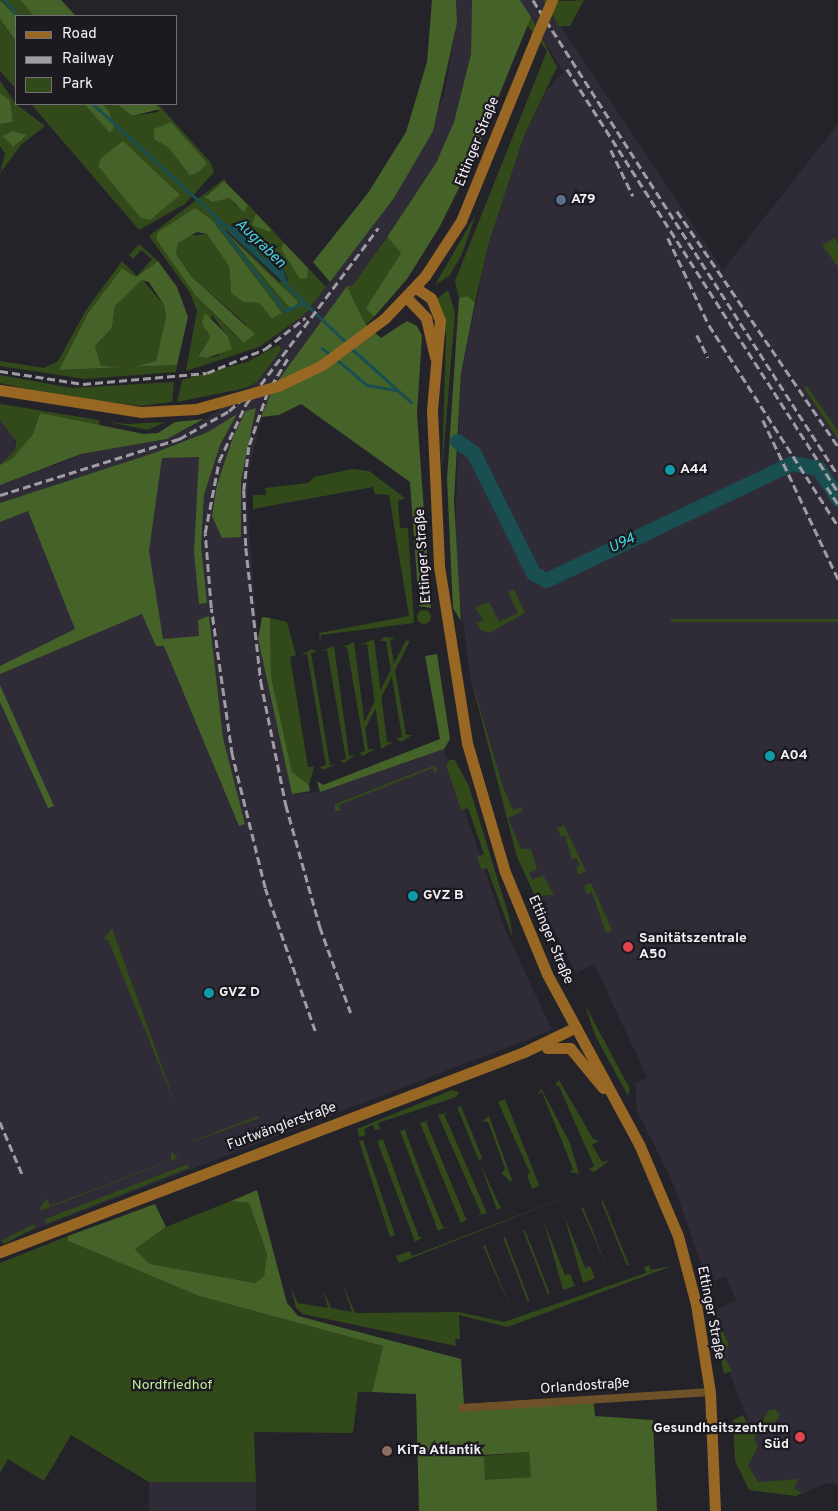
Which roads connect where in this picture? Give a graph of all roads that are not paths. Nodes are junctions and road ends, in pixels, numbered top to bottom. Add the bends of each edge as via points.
1 (552, 0) edge
2 (416, 288) junction
3 (407, 298) junction
4 (435, 358) junction
5 (0, 390) edge
6 (574, 1028) junction
7 (524, 1052) junction
8 (613, 1098) junction
9 (0, 1252) edge
10 (710, 1392) junction
11 (462, 1408) dead end
12 (715, 1511) edge

1 - 2 main road, Ettinger Straße, bridge via 474,194 446,246
2 - 3 main road, Ettinger Straße
2 - 4 main road, Ettinger Straße via 431,298 438,311 440,338
3 - 4 main road, Ettinger Straße via 426,318
3 - 5 main road, bridge via 322,365 278,386 206,407 141,412
4 - 6 main road, Ettinger Straße via 432,448 439,566 460,717 505,872
6 - 7 main road, Furtwänglerstraße
6 - 8 main road, Ettinger Straße
7 - 8 main road via 561,1044 570,1048
7 - 9 main road, Furtwänglerstraße
8 - 10 main road, Ettinger Straße via 639,1144 678,1236 696,1304
10 - 11 street, Orlandostraße
10 - 12 main road, Ettinger Straße

